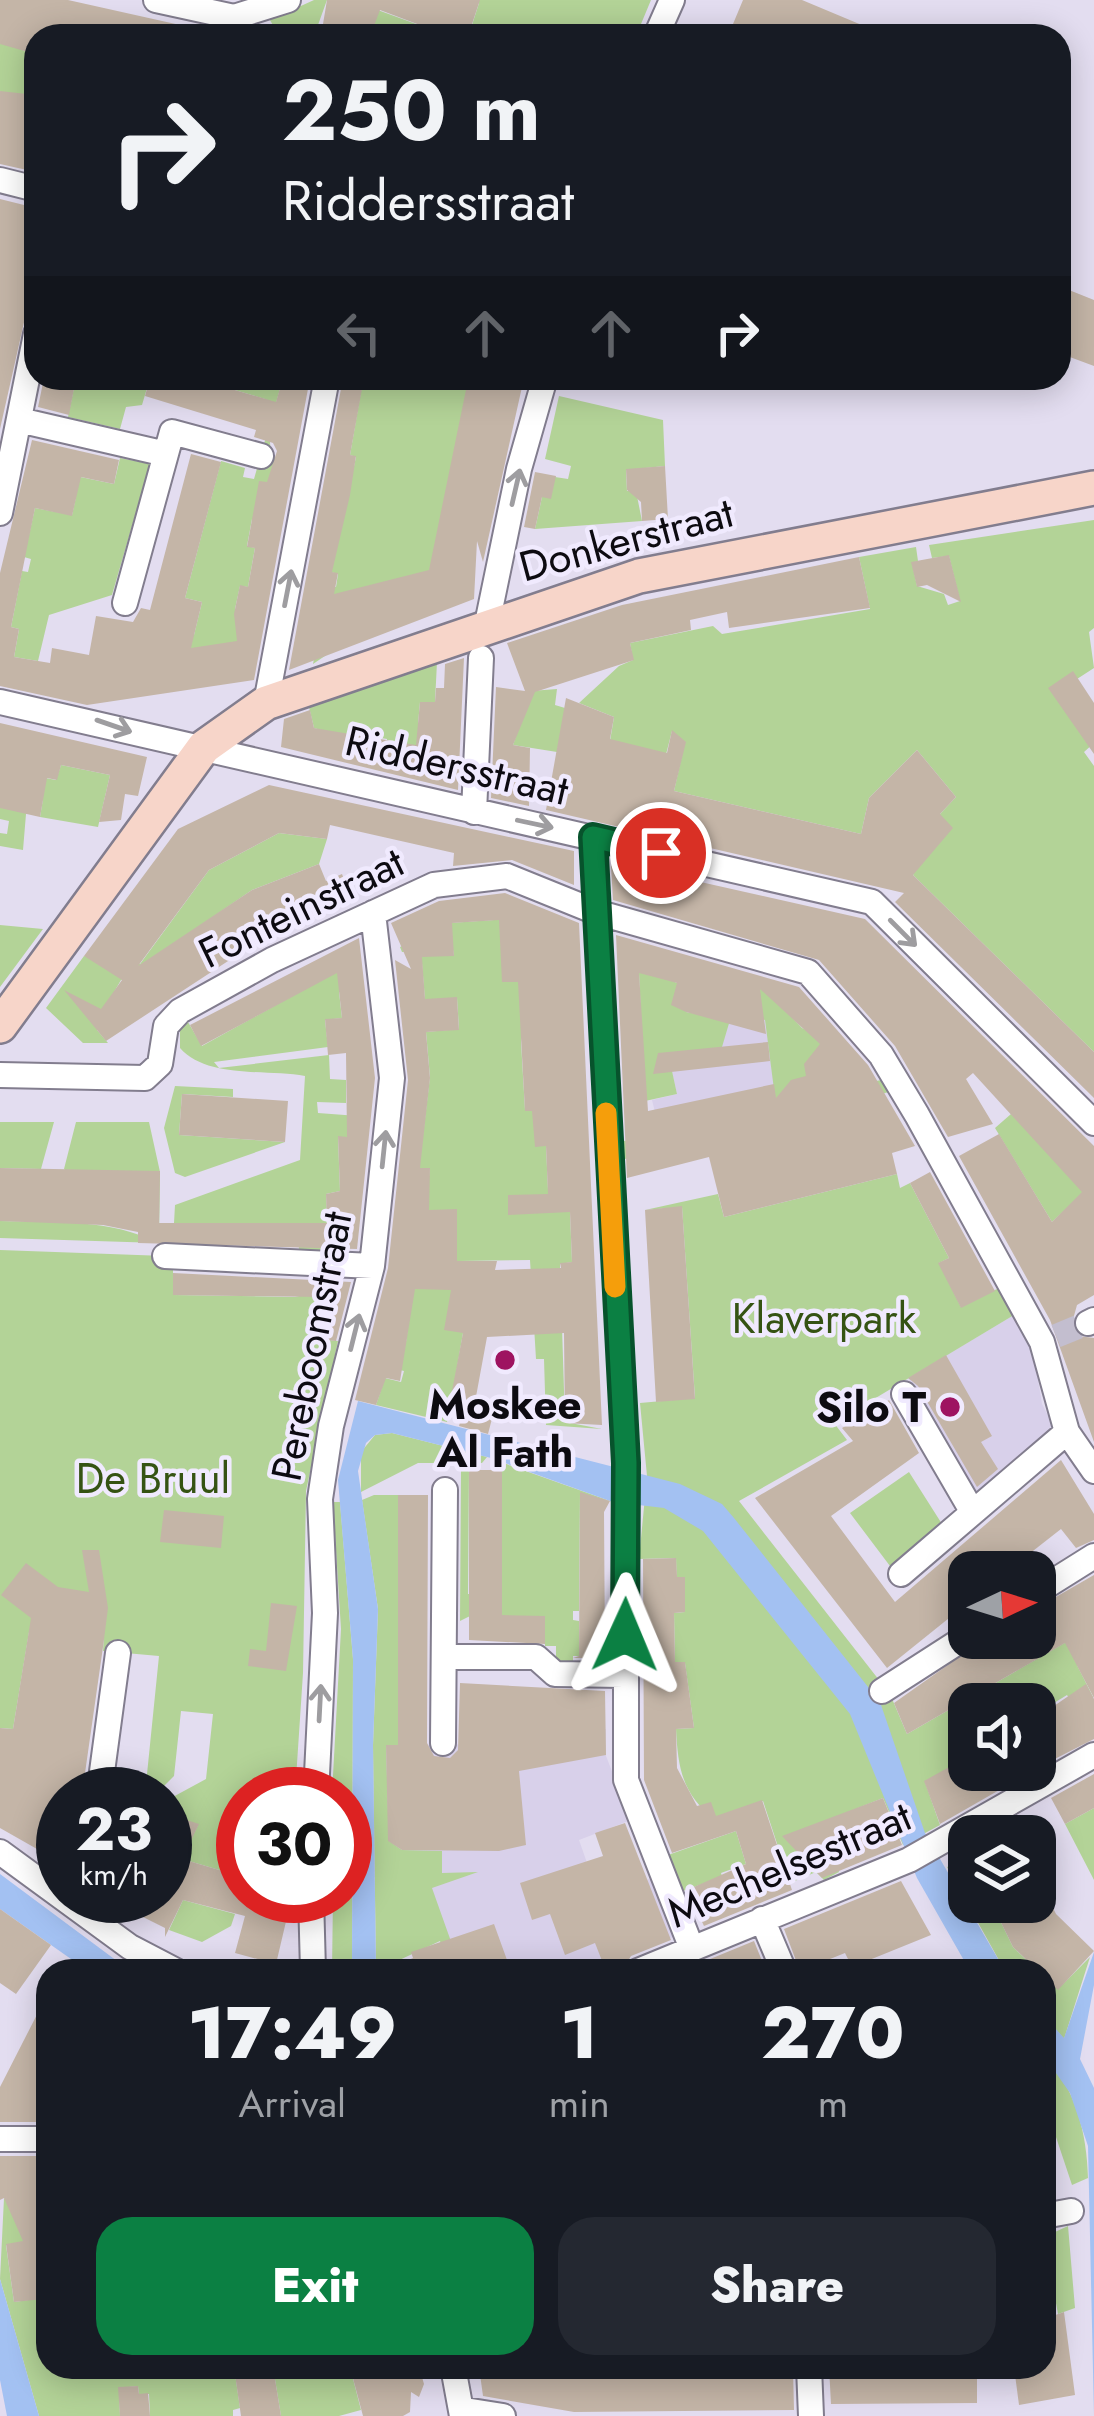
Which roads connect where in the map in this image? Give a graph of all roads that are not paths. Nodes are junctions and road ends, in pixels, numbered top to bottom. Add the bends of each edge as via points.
1 (156, 0) edge
2 (288, 0) edge
3 (25, 390) edge
4 (325, 390) edge
5 (541, 390) edge
6 (19, 420) junction
7 (166, 454) junction
8 (261, 456) dead end
9 (1094, 488) edge
10 (0, 513) edge
11 (124, 603) dead end
12 (488, 624) junction
13 (481, 658) dead end
14 (0, 702) edge
15 (266, 703) junction
16 (204, 747) junction
17 (474, 812) junction
18 (593, 837) junction
19 (596, 912) junction
20 (373, 913) junction
21 (0, 1025) edge
22 (0, 1075) edge
23 (1094, 1123) edge
24 (165, 1256) dead end
25 (372, 1266) junction
26 (904, 1394) dead end
27 (1067, 1432) junction
28 (1094, 1471) edge
29 (445, 1490) dead end
30 (972, 1511) junction
31 (1094, 1556) edge
32 (902, 1574) dead end
33 (1056, 1580) edge
34 (948, 1648) edge
35 (118, 1653) dead end
36 (444, 1657) junction
37 (624, 1676) junction
38 (882, 1690) dead end
39 (443, 1743) dead end
40 (1094, 1755) edge
41 (103, 1767) edge
42 (317, 1767) edge
43 (0, 1852) edge
44 (36, 1878) edge
45 (762, 1919) junction
46 (98, 1923) edge
47 (312, 1923) edge
48 (692, 1949) junction
49 (153, 1959) edge
50 (313, 1959) edge
51 (667, 1959) edge
52 (779, 1959) edge
53 (0, 2139) edge
54 (36, 2139) edge
55 (1071, 2211) dead end
56 (1056, 2214) edge
57 (456, 2379) edge
58 (809, 2379) edge
59 (463, 2413) edge
60 (503, 2416) edge
61 (811, 2416) edge

1 - 2 street via 234,17
3 - 6 street
15 -> 4 street
12 -> 5 street
6 - 7 street
6 - 10 street
7 - 8 street via 172,432
7 - 11 street
9 - 12 street, Donkerstraat via 704,561
12 - 15 street, Donkerstraat
13 - 17 street
14 -> 16 street, Riddersstraat
15 - 16 street, Donkerstraat
16 - 17 street, Riddersstraat
16 - 21 street, Donkerstraat
17 -> 18 street, Riddersstraat
18 - 19 street
18 -> 23 street, Riddersstraat via 872,902
19 - 20 street, Fonteinstraat via 507,876 434,885
19 - 27 street, Fonteinstraat via 808,972 881,1055 1049,1339
19 - 37 street via 626,1472
20 - 22 street, Fonteinstraat via 180,1011 166,1026 160,1064 145,1078
25 -> 20 street, Pereboomstraat via 392,1078
24 - 25 street
42 -> 25 street, Pereboomstraat via 325,1612 320,1499
26 - 30 street
27 - 28 street, Fonteinstraat
27 - 30 street
29 - 36 street
30 - 32 street
31 - 33 street
34 - 38 street
35 - 41 street
36 - 37 street via 536,1658 555,1674
36 - 39 street
37 - 48 street via 626,1780
40 - 45 street, Mechelsestraat via 909,1860
43 - 44 street
45 - 48 street, Mechelsestraat
45 - 52 street
46 - 49 street
47 - 50 street
48 - 51 street, Mechelsestraat
53 - 54 street
55 - 56 street
57 - 59 street
58 - 61 street
59 - 60 street

